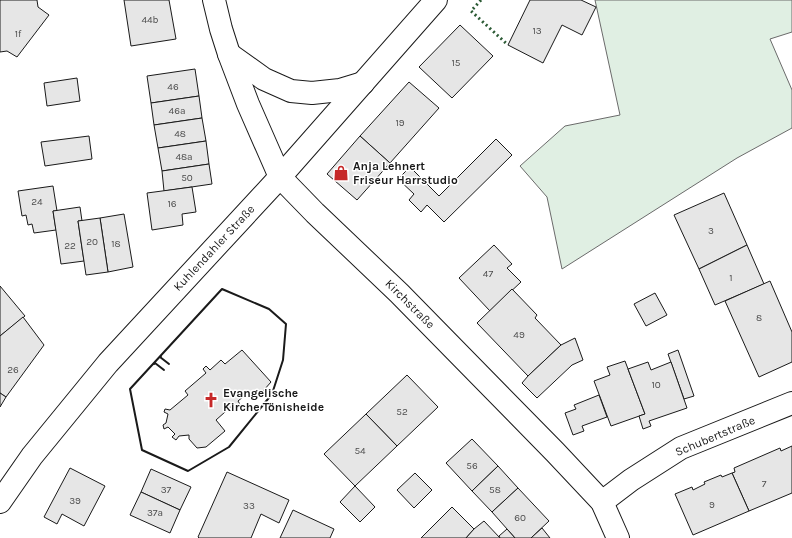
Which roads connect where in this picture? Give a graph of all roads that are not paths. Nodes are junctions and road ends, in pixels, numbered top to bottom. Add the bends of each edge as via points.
1 (214, 0) edge
2 (436, 0) edge
3 (229, 54) junction
4 (363, 83) junction
5 (280, 177) junction
6 (792, 403) edge
7 (0, 502) edge
8 (602, 502) junction
9 (618, 538) edge

1 - 3 street, Kirchstraße
2 - 4 street, Kuhlendahler Straße
3 - 4 street via 264,79 291,91 312,93 340,90
3 - 5 street, Kirchstraße
4 - 5 street, Kuhlendahler Straße
5 - 7 street, Kuhlendahler Straße via 108,363 32,456
5 - 8 street, Kirchstraße via 400,293
6 - 8 street, Schubertstraße via 681,448
8 - 9 street, Kirchstraße

